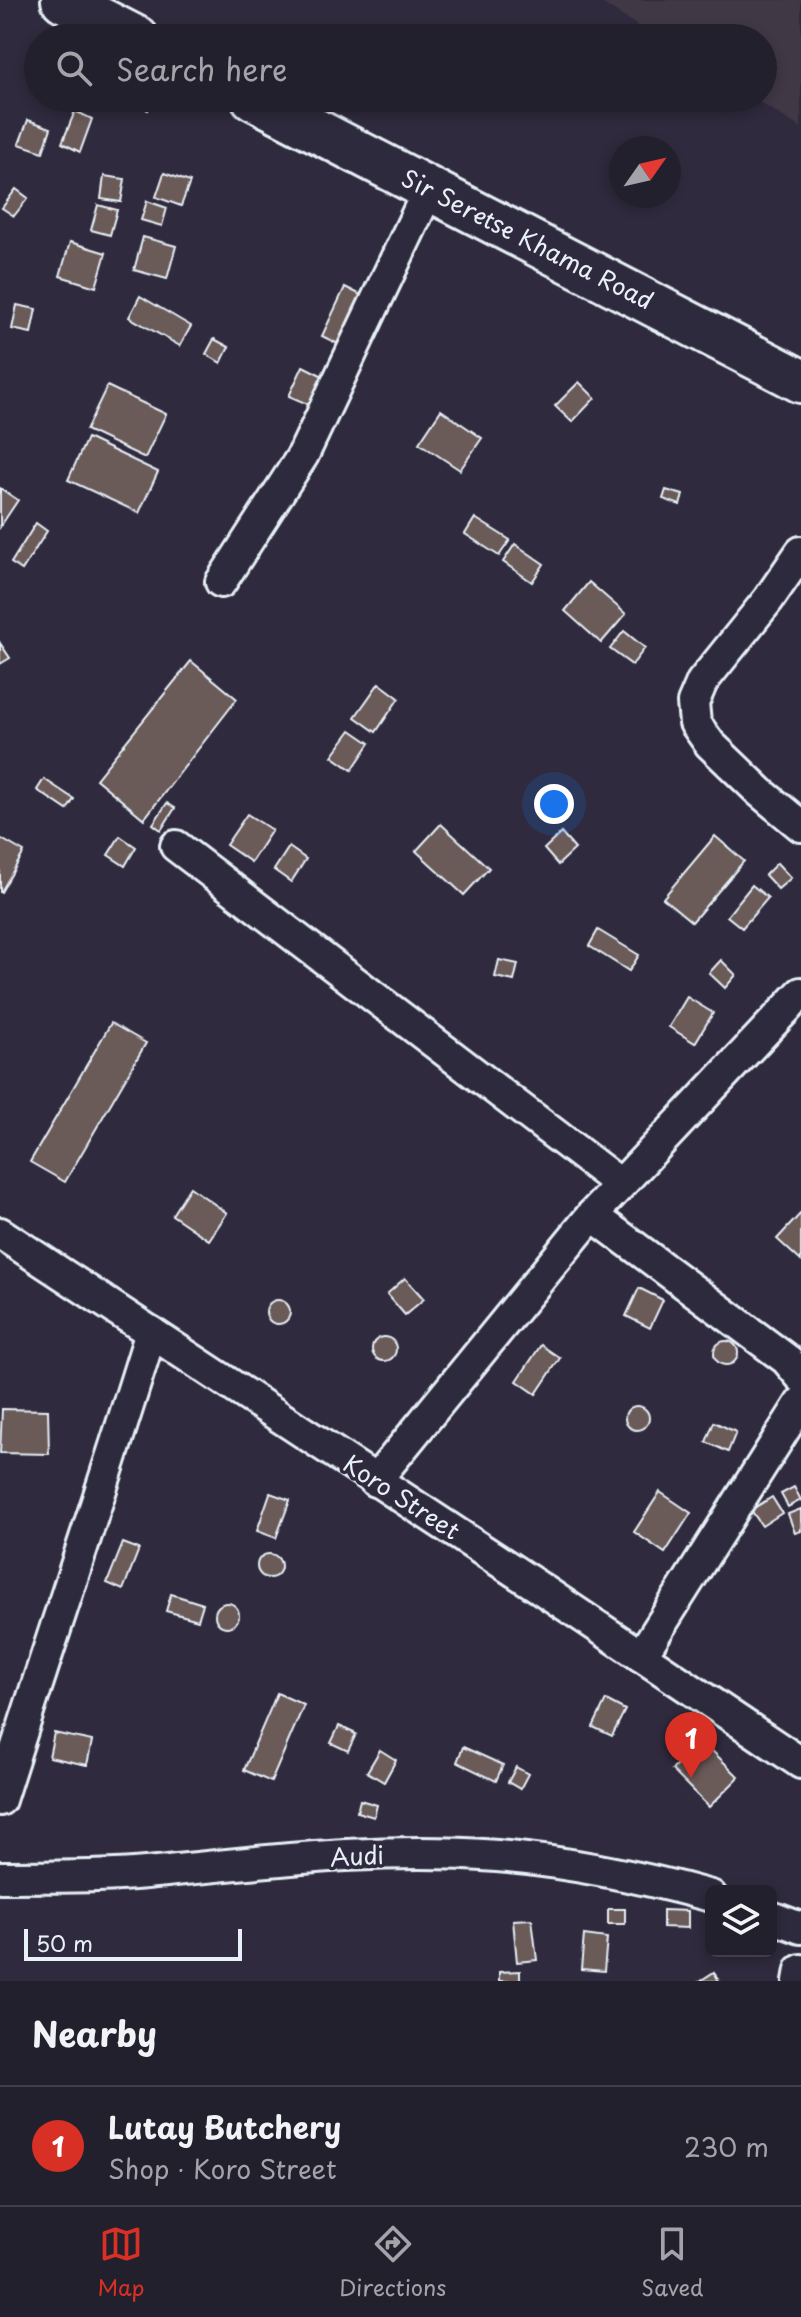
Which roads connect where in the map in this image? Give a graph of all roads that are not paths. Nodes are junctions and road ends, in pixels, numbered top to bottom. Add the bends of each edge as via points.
1 (63, 0) edge
2 (110, 24) edge
3 (280, 112) edge
4 (429, 189) junction
5 (801, 381) edge
6 (801, 552) edge
7 (221, 582) dead end
8 (801, 826) edge
9 (176, 846) dead end
10 (801, 993) edge
11 (620, 1184) junction
12 (592, 1215) junction
13 (0, 1233) edge
14 (151, 1332) junction
15 (801, 1377) edge
16 (801, 1403) edge
17 (375, 1481) junction
18 (641, 1656) junction
19 (801, 1763) edge
20 (0, 1800) edge
21 (0, 1877) edge
22 (705, 1894) edge
23 (777, 1919) edge
24 (801, 1928) edge
25 (801, 1970) edge
26 (799, 1981) edge

1 - 2 main road
3 - 4 main road, Sir Seretse Khama Road
4 - 5 main road, Sir Seretse Khama Road
4 - 7 street via 303,455
6 - 8 street via 702,682 693,703 695,723 710,744
9 - 11 street
10 - 11 street
11 - 12 street
12 - 15 street via 786,1359
12 - 17 street
13 - 14 street, Koro Street
14 - 17 street, Koro Street
14 - 20 street
16 - 18 street
17 - 18 street, Koro Street
18 - 19 street, Koro Street
21 - 22 street, Audi via 142,1874 380,1854 496,1856 634,1876
23 - 24 street
25 - 26 street

